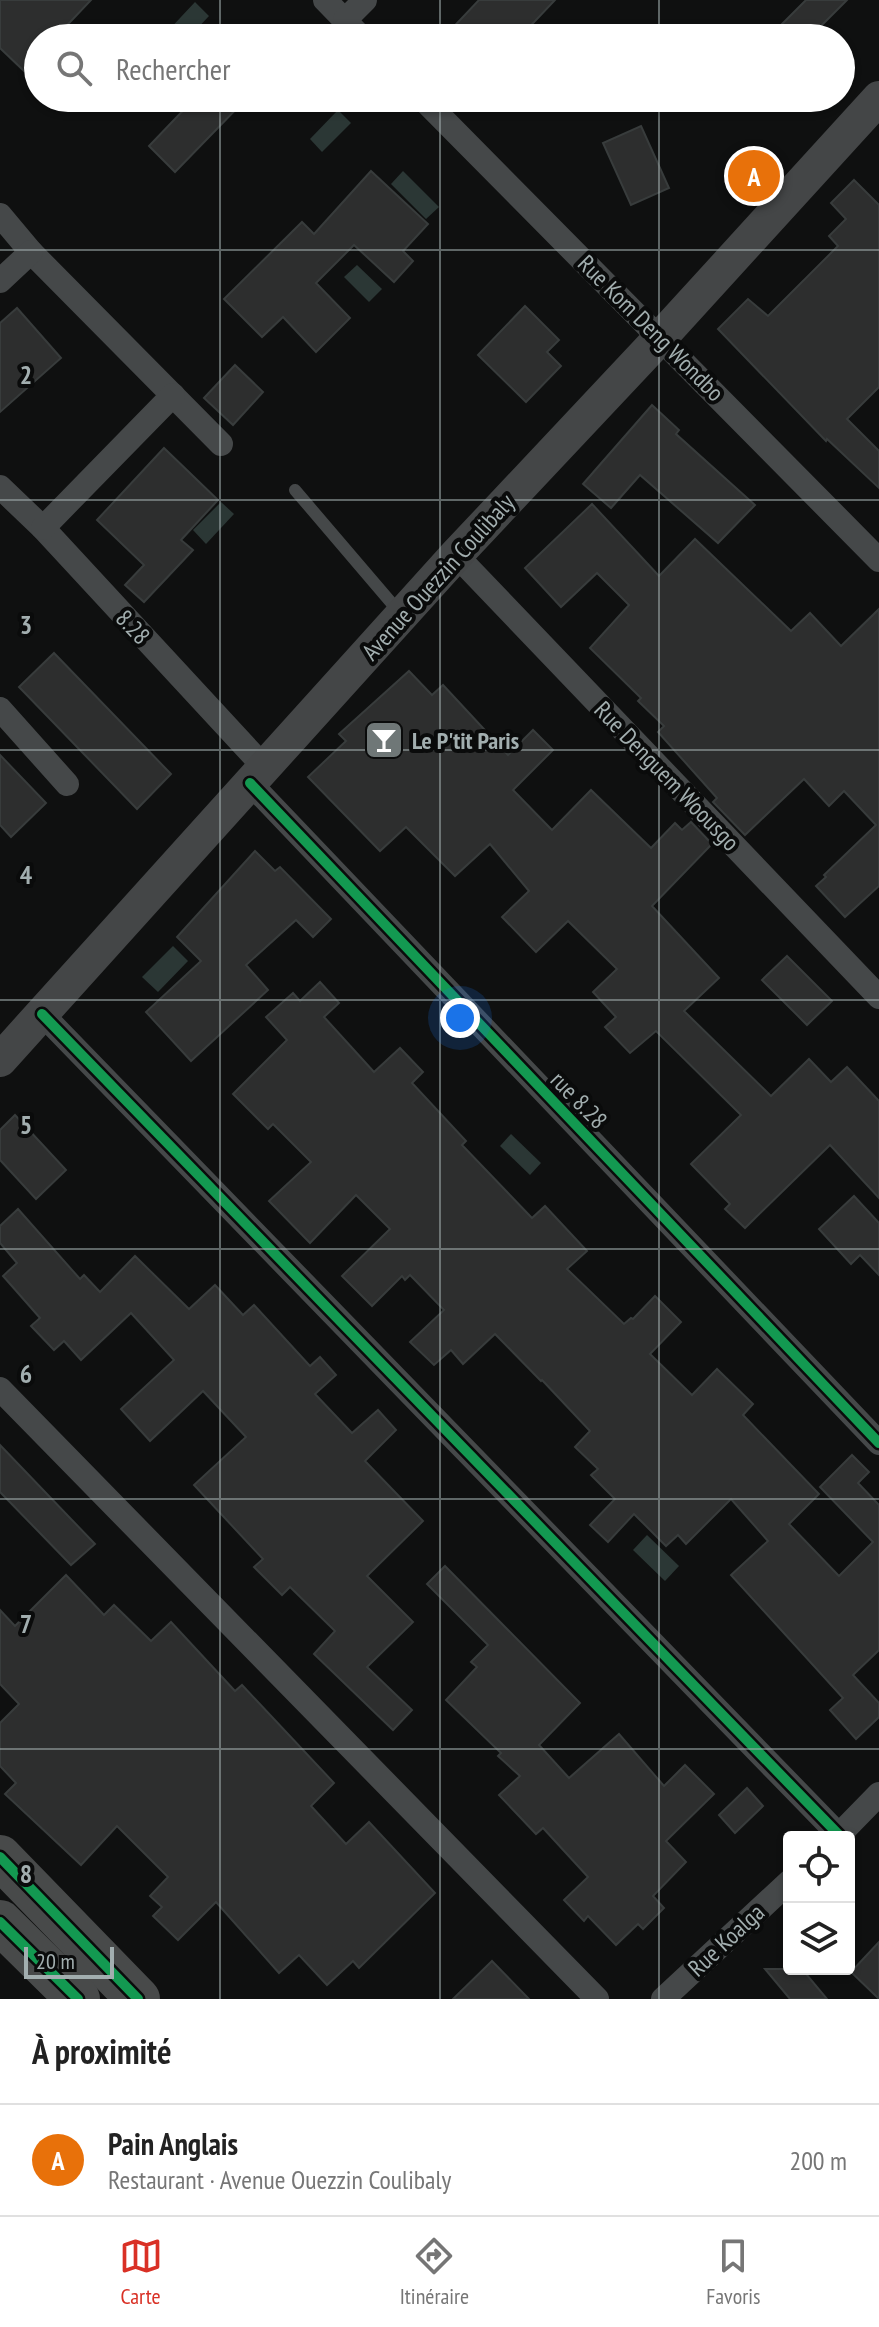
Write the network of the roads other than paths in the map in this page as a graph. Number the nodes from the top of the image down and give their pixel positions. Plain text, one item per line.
1 (325, 0) edge
2 (365, 0) edge
3 (345, 20) junction
4 (349, 24) edge
5 (436, 112) edge
6 (874, 113) edge
7 (0, 215) edge
8 (31, 252) junction
9 (0, 281) edge
10 (661, 337) junction
11 (173, 395) junction
12 (221, 444) dead end
13 (0, 487) edge
14 (295, 490) dead end
15 (43, 528) junction
16 (456, 555) junction
17 (879, 560) edge
18 (402, 615) junction
19 (0, 709) edge
20 (258, 776) junction
21 (67, 784) dead end
22 (879, 997) edge
23 (42, 1014) junction
24 (0, 1060) edge
25 (0, 1389) edge
26 (879, 1443) edge
27 (879, 1794) edge
28 (833, 1831) edge
29 (843, 1831) edge
30 (9, 1881) edge
31 (783, 1888) edge
32 (63, 1924) junction
33 (8, 1940) edge
34 (78, 1999) edge
35 (138, 1999) edge
36 (597, 1999) edge
37 (663, 1999) edge

1 - 3 street
2 - 3 street
3 - 4 street
5 - 10 street, Rue Kom Deng Wondbo
6 - 10 main road, Avenue Ouezzin Coulibaly
7 - 8 street
8 - 9 street
8 - 11 street
10 - 16 main road, Avenue Ouezzin Coulibaly
10 - 17 street, Rue Kom Deng Wondbo
11 - 12 street
11 - 15 street
13 - 15 street, 8.28
14 - 18 lane
15 - 20 street, 8.28
16 - 18 main road, Avenue Ouezzin Coulibaly
16 - 22 street, Rue Denguem Woousgo
18 - 20 main road, Avenue Ouezzin Coulibaly
19 - 21 street
20 - 23 main road, Avenue Ouezzin Coulibaly
20 - 26 street, rue 8.28
23 - 24 main road, Avenue Ouezzin Coulibaly
23 - 28 street
25 - 36 street
27 - 29 street
30 - 32 highway
31 - 37 street, Rue Koalga
32 - 33 main road
32 - 35 highway
33 - 34 highway

